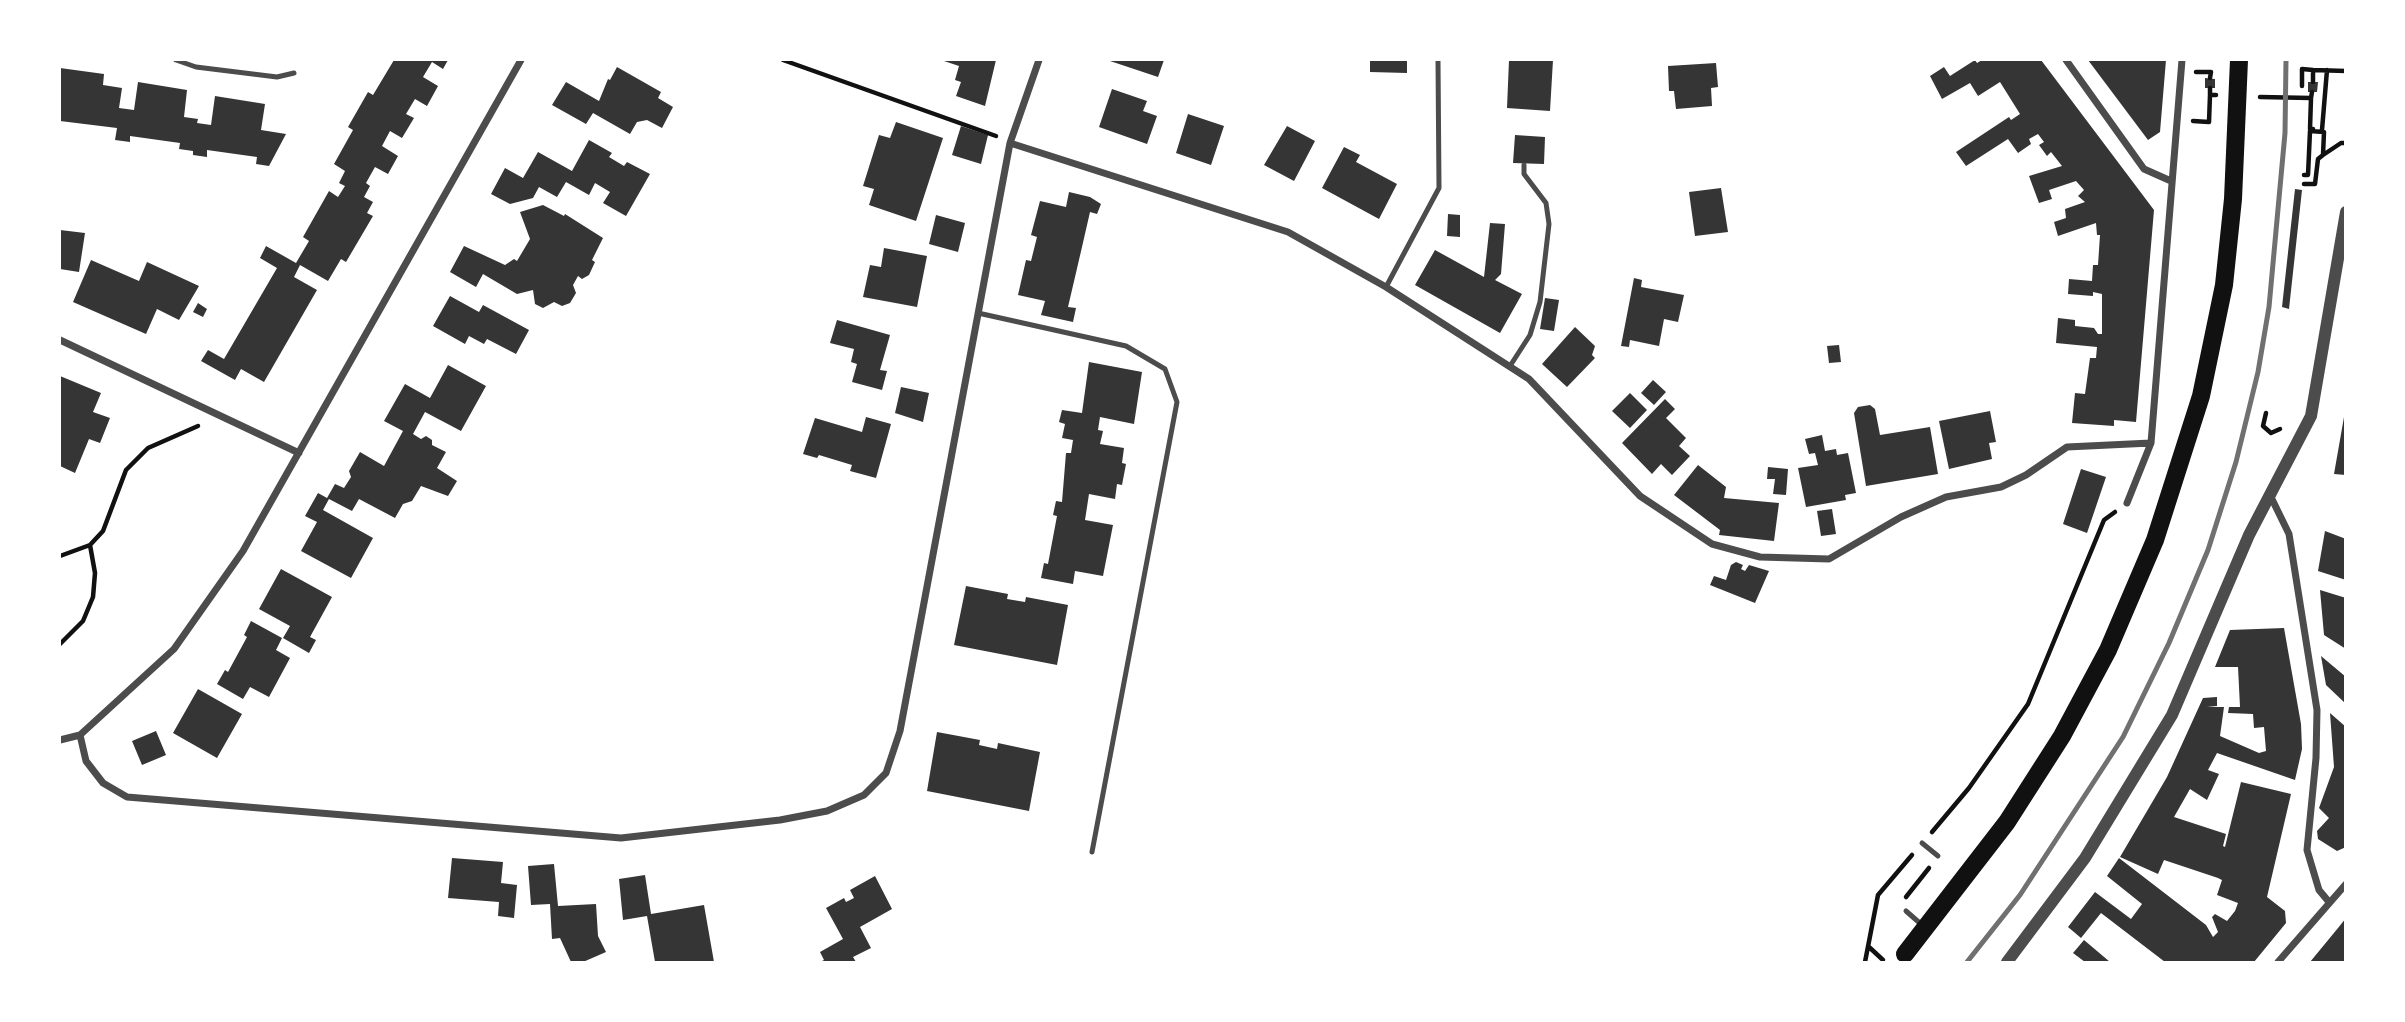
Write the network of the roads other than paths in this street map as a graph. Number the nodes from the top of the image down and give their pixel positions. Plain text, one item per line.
1 (176, 60) edge
2 (521, 60) edge
3 (1039, 60) edge
4 (1438, 60) edge
5 (2066, 60) edge
6 (2182, 60) edge
7 (2239, 60) edge
8 (293, 73) dead end
9 (1010, 143) junction
10 (1524, 165) dead end
11 (2171, 181) junction
12 (2346, 212) edge
13 (2344, 236) edge
14 (1386, 287) junction
15 (978, 313) junction
16 (60, 340) edge
17 (1510, 366) junction
18 (2151, 443) junction
19 (299, 453) junction
20 (2269, 492) junction
21 (2127, 503) road end
22 (80, 735) junction
23 (60, 740) edge
24 (1922, 843) road end
25 (1092, 852) dead end
26 (1938, 856) road end
27 (2346, 884) edge
28 (2329, 902) junction
29 (1906, 911) road end
30 (1925, 928) junction
31 (1905, 954) dead end
32 (2007, 962) edge
33 (2278, 962) edge

1 - 8 lane
2 - 19 street
3 - 9 street
4 - 14 lane
5 - 11 street
6 - 11 street
7 - 30 main road
9 - 14 street
9 - 15 street
10 - 17 lane
11 - 18 street
12 - 13 street
13 - 20 street
14 - 17 street
15 - 22 street
15 - 25 lane
16 - 19 street
17 - 18 street
18 - 21 street
19 - 22 street
20 - 28 street
20 - 32 street
22 - 23 street
24 - 26 lane
27 - 28 street
28 - 33 street
29 - 30 lane
30 - 31 main road

